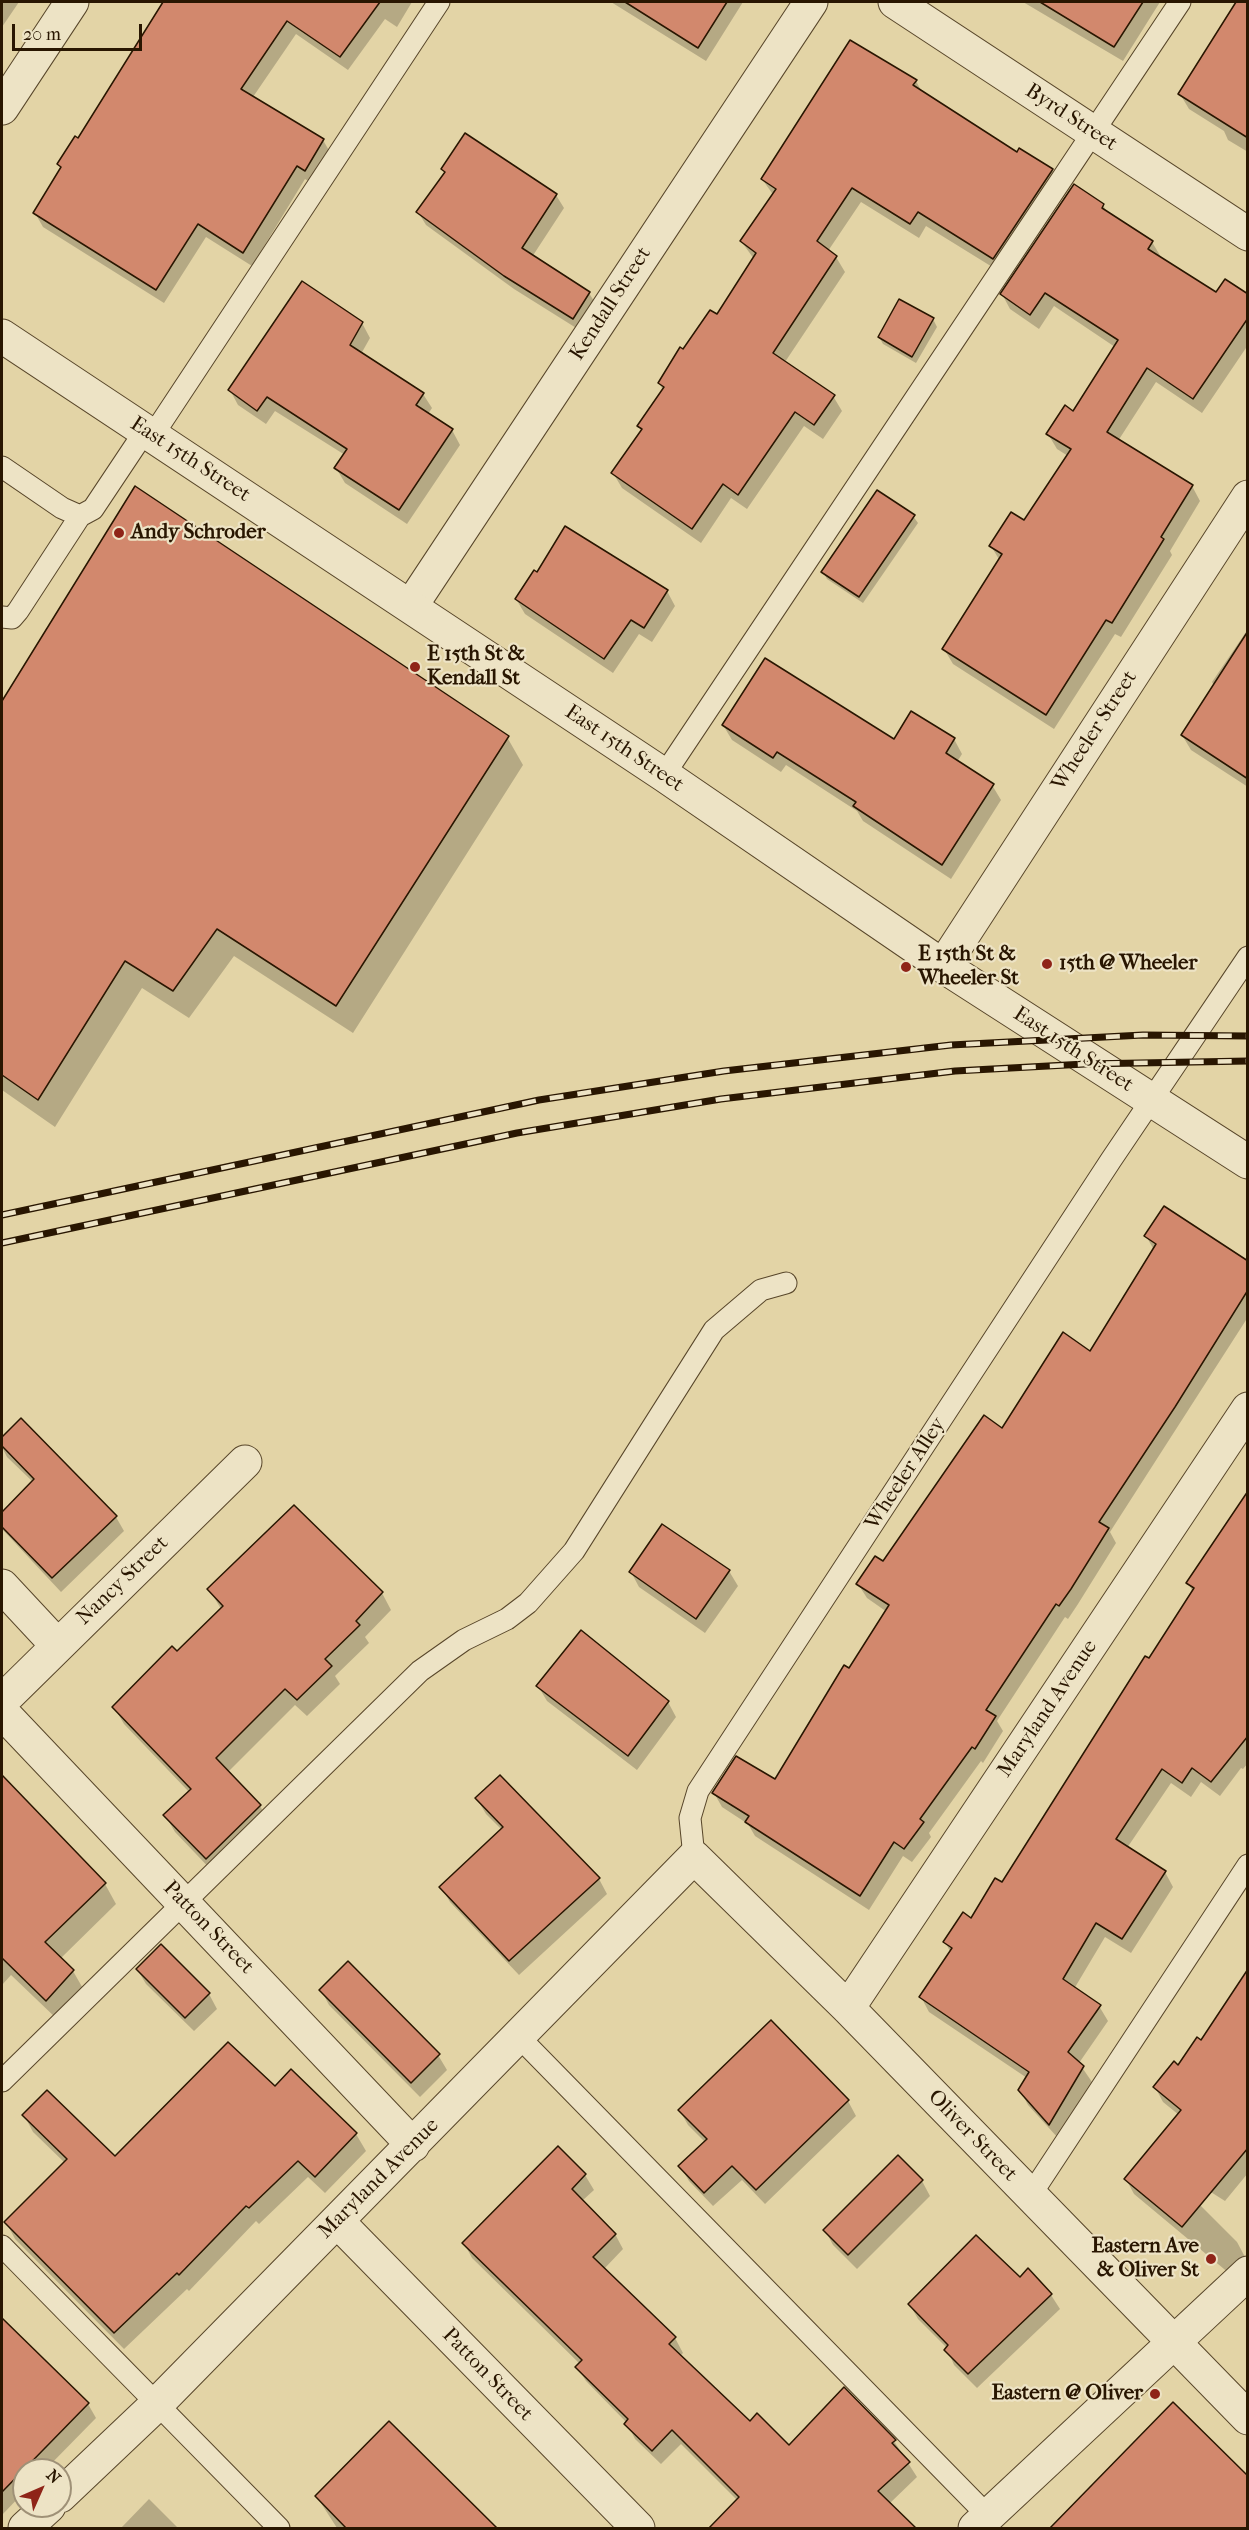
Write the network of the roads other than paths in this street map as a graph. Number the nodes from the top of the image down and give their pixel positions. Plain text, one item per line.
1 (72, 2) edge
2 (439, 2) edge
3 (811, 2) edge
4 (895, 2) edge
5 (1180, 2) edge
6 (2, 108) edge
7 (1093, 132) junction
8 (1248, 234) edge
9 (2, 336) edge
10 (149, 433) junction
11 (2, 467) edge
12 (1248, 497) edge
13 (80, 516) junction
14 (411, 606) junction
15 (2, 618) edge
16 (664, 775) junction
17 (1248, 957) edge
18 (943, 966) junction
19 (1151, 1101) junction
20 (1248, 1162) edge
21 (786, 1283) dead end
22 (1248, 1409) edge
23 (245, 1462) dead end
24 (2, 1586) edge
25 (57, 1645) junction
26 (2, 1701) edge
27 (2, 1712) edge
28 (694, 1857) junction
29 (1248, 1865) edge
30 (183, 1902) junction
31 (848, 2008) junction
32 (519, 2037) junction
33 (2, 2080) edge
34 (413, 2145) junction
35 (1030, 2196) junction
36 (338, 2222) junction
37 (2, 2246) edge
38 (1248, 2273) edge
39 (1172, 2342) junction
40 (156, 2405) junction
41 (1248, 2418) edge
42 (72, 2485) edge
43 (36, 2518) edge
44 (982, 2522) edge
45 (25, 2529) edge
46 (279, 2529) edge
47 (638, 2529) edge

1 - 6 street
2 - 10 lane
3 - 14 street, Kendall Street
4 - 7 street, Byrd Street
5 - 7 lane
7 - 8 street, Byrd Street
7 - 16 lane
9 - 10 street, East 15th Street
10 - 13 lane
10 - 14 street, East 15th Street
11 - 13 lane
12 - 18 street, Wheeler Street
13 - 15 lane
14 - 16 street, East 15th Street
16 - 18 street, East 15th Street
17 - 19 lane, Wheeler Alley
18 - 19 street, East 15th Street
19 - 20 street, East 15th Street
19 - 28 lane, Wheeler Alley
21 - 30 lane
22 - 31 street, Maryland Avenue
23 - 25 street, Nancy Street
24 - 25 street
25 - 26 street, Nancy Street
27 - 30 street, Patton Street
28 - 31 street, Oliver Street
28 - 32 street, Maryland Avenue
29 - 35 lane
30 - 33 lane
30 - 34 street, Patton Street
31 - 35 street, Oliver Street
32 - 34 street, Maryland Avenue
32 - 44 lane
34 - 36 street, Maryland Avenue
35 - 39 street, Oliver Street
36 - 40 street, Maryland Avenue
36 - 47 street, Patton Street
37 - 40 lane
38 - 39 street
39 - 41 street, Oliver Street
39 - 44 street
40 - 42 street, Maryland Avenue
40 - 46 lane
43 - 45 street

